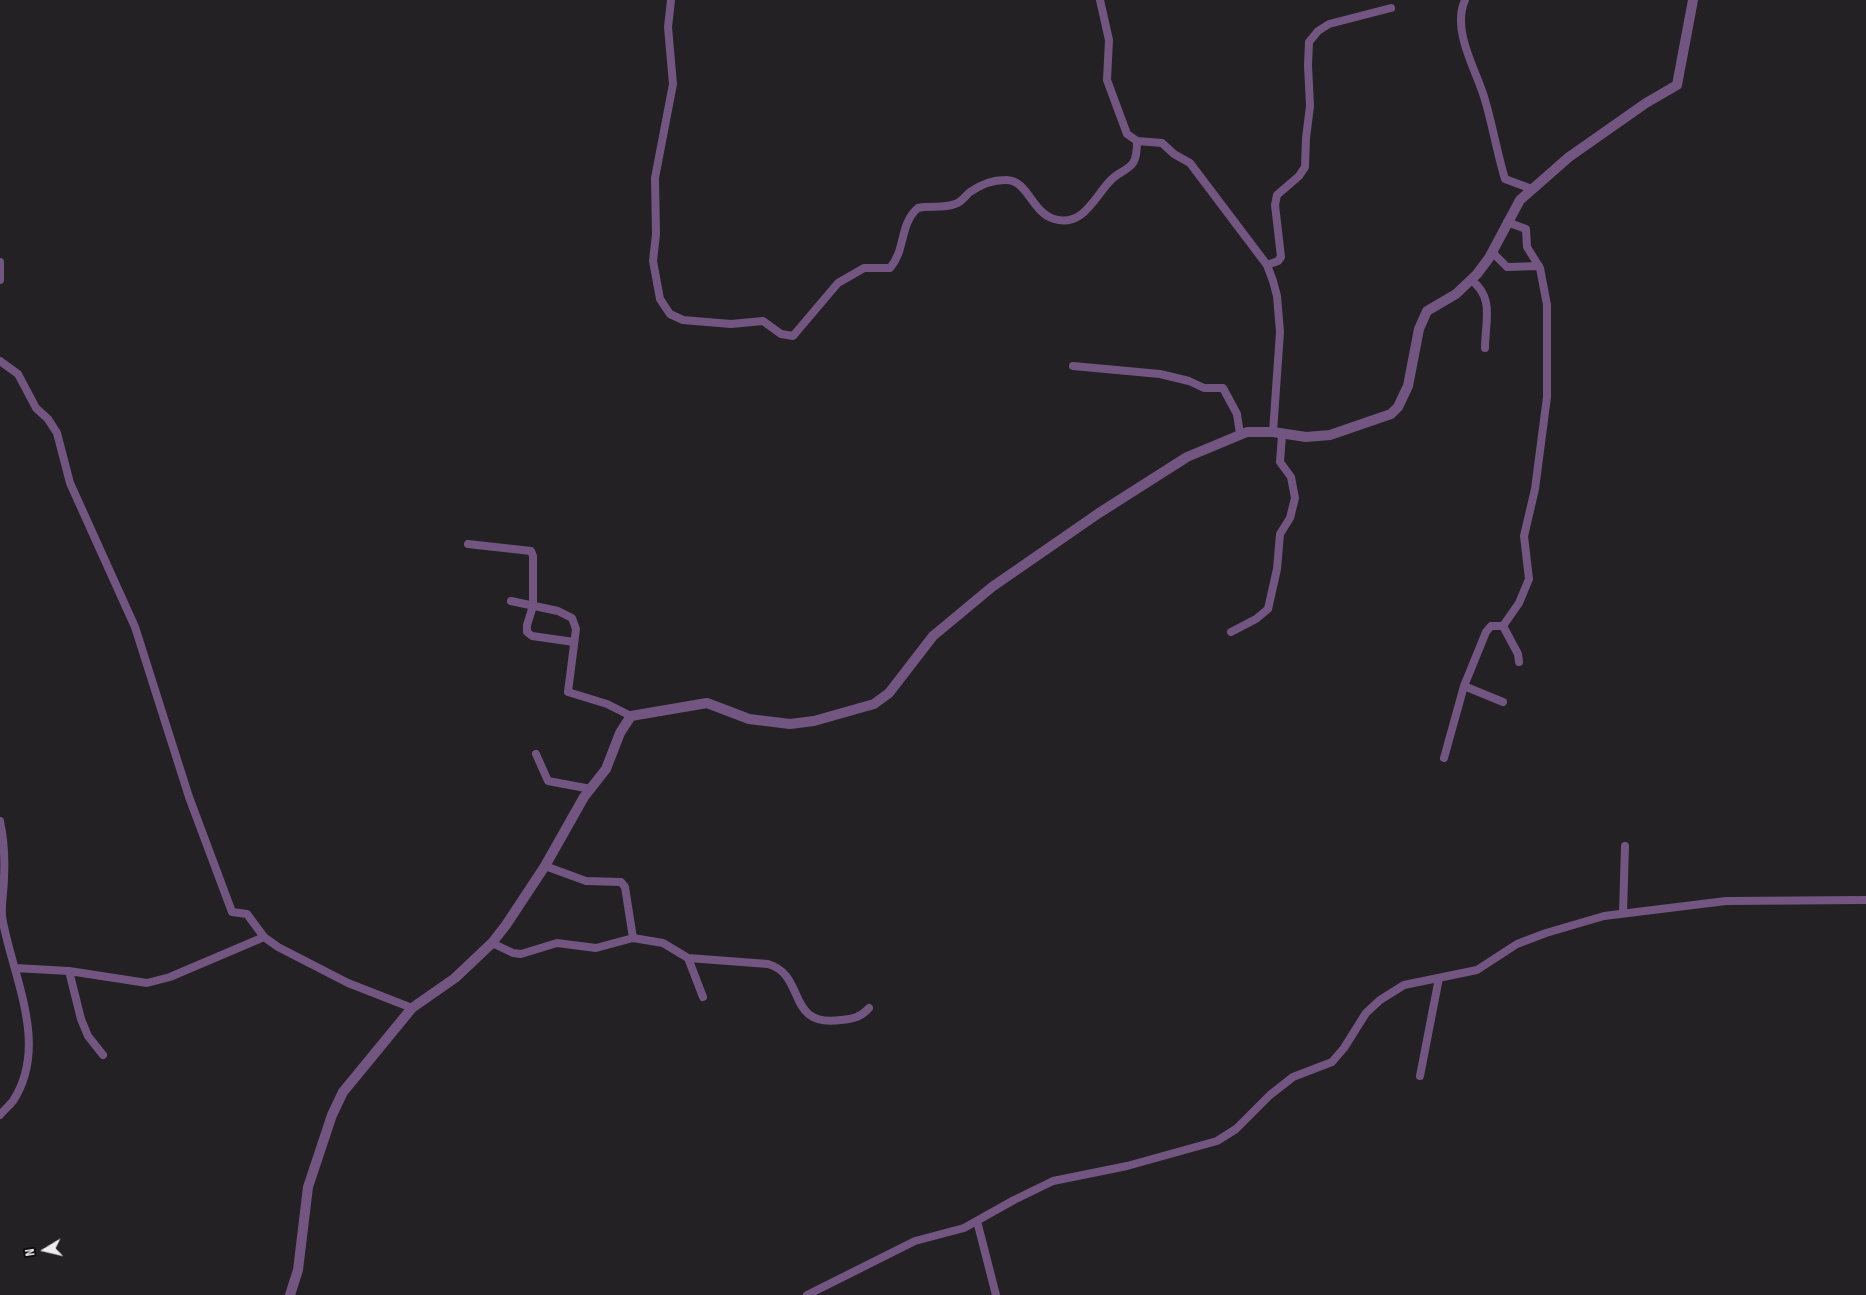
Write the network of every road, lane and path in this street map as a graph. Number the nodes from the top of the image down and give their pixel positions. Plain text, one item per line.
1 (671, 0) edge
2 (1100, 0) edge
3 (1465, 0) edge
4 (1693, 0) edge
5 (1391, 8) dead end
6 (1137, 141) junction
7 (1532, 189) junction
8 (1507, 222) junction
9 (1492, 252) junction
10 (0, 262) edge
11 (1267, 265) junction
12 (1539, 266) junction
13 (0, 280) edge
14 (1472, 280) junction
15 (1485, 348) dead end
16 (0, 361) edge
17 (1073, 366) dead end
18 (1277, 433) junction
19 (1240, 434) junction
20 (468, 544) dead end
21 (511, 601) dead end
22 (533, 606) junction
23 (1502, 626) junction
24 (1231, 632) dead end
25 (574, 642) junction
26 (1519, 662) dead end
27 (1464, 686) junction
28 (1502, 702) dead end
29 (631, 716) junction
30 (536, 754) dead end
31 (1444, 758) dead end
32 (591, 789) junction
33 (0, 821) edge
34 (1625, 846) dead end
35 (545, 866) junction
36 (1866, 900) edge
37 (1623, 913) junction
38 (264, 937) junction
39 (633, 938) junction
40 (492, 943) junction
41 (688, 958) junction
42 (15, 968) junction
43 (69, 971) junction
44 (1439, 978) junction
45 (702, 997) dead end
46 (412, 1008) junction
47 (869, 1008) dead end
48 (103, 1055) dead end
49 (1420, 1076) dead end
50 (0, 1115) edge
51 (977, 1220) junction
52 (290, 1295) edge
53 (807, 1295) edge
54 (996, 1295) edge

1 - 6 street
2 - 6 street
3 - 7 street
4 - 7 street
5 - 11 street
6 - 11 street
7 - 8 street
8 - 9 street
8 - 12 street
9 - 12 street
9 - 14 street
10 - 13 street
11 - 18 street
12 - 23 street
14 - 15 street
14 - 18 street
16 - 38 street
17 - 19 street
18 - 19 street
18 - 24 street
19 - 29 street
20 - 22 street
21 - 22 street
22 - 25 street
22 - 25 street
23 - 26 street
23 - 27 street
25 - 29 street
27 - 28 street
27 - 31 street
29 - 32 street
30 - 32 street
32 - 35 street
33 - 42 street
34 - 37 street
35 - 39 street
35 - 40 street
36 - 37 street
37 - 44 street
38 - 43 street
38 - 46 street
39 - 40 street
39 - 41 street
40 - 46 street
41 - 45 street
41 - 47 street
42 - 43 street
42 - 50 street
43 - 48 street
44 - 49 street
44 - 51 street
46 - 52 street
51 - 53 street
51 - 54 street

